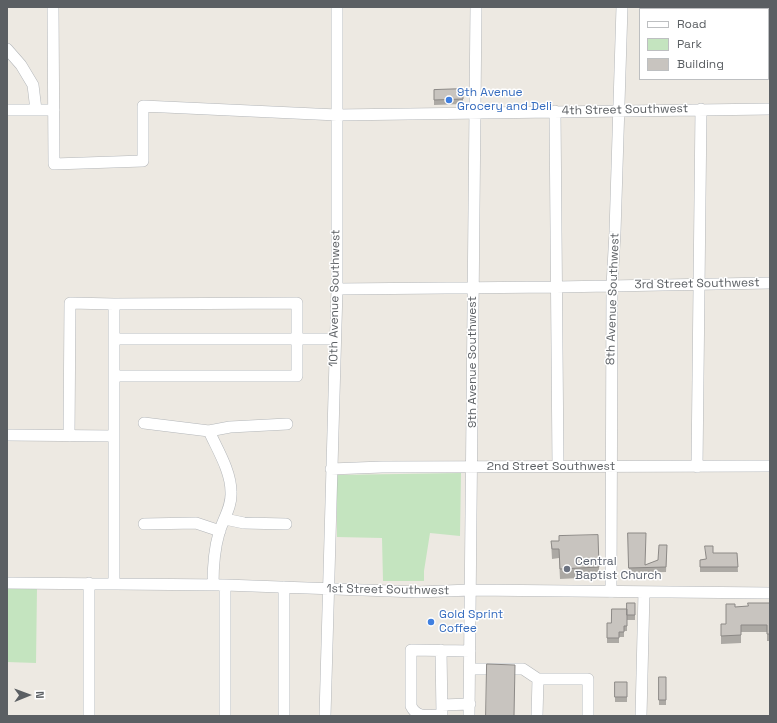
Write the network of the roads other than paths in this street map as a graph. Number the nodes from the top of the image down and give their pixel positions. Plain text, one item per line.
1 (53, 7) edge
2 (337, 7) edge
3 (476, 7) edge
4 (622, 7) edge
5 (7, 49) edge
6 (701, 109) junction
7 (770, 109) edge
8 (7, 110) edge
9 (36, 110) junction
10 (54, 110) junction
11 (619, 110) junction
12 (554, 111) junction
13 (475, 113) junction
14 (337, 115) junction
15 (698, 283) junction
16 (770, 283) edge
17 (612, 286) junction
18 (556, 287) junction
19 (474, 288) junction
20 (337, 289) junction
21 (114, 304) junction
22 (335, 339) junction
23 (114, 340) junction
24 (297, 340) junction
25 (114, 376) junction
26 (144, 423) dead end
27 (287, 424) dead end
28 (209, 430) junction
29 (7, 435) edge
30 (69, 436) junction
31 (114, 436) junction
32 (472, 466) junction
33 (558, 466) junction
34 (770, 466) edge
35 (611, 467) junction
36 (697, 467) junction
37 (331, 469) junction
38 (224, 519) junction
39 (144, 524) dead end
40 (286, 524) dead end
41 (220, 531) junction
42 (7, 583) edge
43 (89, 584) junction
44 (114, 584) junction
45 (213, 585) junction
46 (225, 585) junction
47 (284, 587) junction
48 (329, 589) junction
49 (471, 590) junction
50 (611, 592) junction
51 (644, 592) junction
52 (770, 593) edge
53 (441, 650) junction
54 (470, 650) junction
55 (470, 669) junction
56 (538, 679) junction
57 (442, 704) junction
58 (470, 704) junction
59 (89, 716) edge
60 (226, 716) edge
61 (284, 716) edge
62 (325, 716) edge
63 (469, 716) edge
64 (537, 716) edge
65 (588, 716) edge
66 (641, 716) edge

1 - 10 street
2 - 14 street, 10th Avenue Southwest
3 - 13 street, 9th Avenue Southwest
4 - 11 street, 8th Avenue Southwest
5 - 9 street
6 - 7 street, 4th Street Southwest
6 - 11 street, 4th Street Southwest
6 - 15 street
8 - 9 street
9 - 10 street
10 - 14 street, 4th Street Southwest
11 - 12 street, 4th Street Southwest
11 - 17 street, 8th Avenue Southwest
12 - 13 street, 4th Street Southwest
12 - 18 street
13 - 14 street, 4th Street Southwest
13 - 19 street, 9th Avenue Southwest
14 - 20 street, 10th Avenue Southwest
15 - 16 street, 3rd Street Southwest
15 - 17 street, 3rd Street Southwest
15 - 36 street
17 - 18 street, 3rd Street Southwest
17 - 35 street, 8th Avenue Southwest
18 - 19 street, 3rd Street Southwest
18 - 33 street
19 - 20 street, 3rd Street Southwest
19 - 32 street, 9th Avenue Southwest
20 - 22 street, 10th Avenue Southwest
21 - 23 street
21 - 24 street
21 - 30 street
22 - 24 street
22 - 37 street, 10th Avenue Southwest
23 - 24 street
23 - 25 street
24 - 25 street
25 - 31 street
26 - 28 street
27 - 28 street
28 - 38 street
29 - 30 street
30 - 31 street
31 - 44 street
32 - 33 street, 2nd Street Southwest
32 - 37 street, 2nd Street Southwest
32 - 49 street, 9th Avenue Southwest
33 - 35 street, 2nd Street Southwest
34 - 36 street, 2nd Street Southwest
35 - 36 street, 2nd Street Southwest
35 - 50 street, 8th Avenue Southwest
37 - 48 street, 10th Avenue Southwest
38 - 40 street
38 - 41 street
39 - 41 street
41 - 45 street
42 - 43 street, 1st Street Southwest
43 - 44 street, 1st Street Southwest
43 - 59 street
44 - 45 street, 1st Street Southwest
45 - 46 street, 1st Street Southwest
46 - 47 street, 1st Street Southwest
46 - 60 street
47 - 48 street, 1st Street Southwest
47 - 61 street
48 - 49 street, 1st Street Southwest
48 - 62 street, 10th Avenue Southwest
49 - 50 street, 1st Street Southwest
49 - 54 street, 9th Avenue Southwest
50 - 51 street, 1st Street Southwest
51 - 52 street, 1st Street Southwest
51 - 66 street
53 - 54 street
53 - 57 street
53 - 57 street
54 - 55 street, 9th Avenue Southwest
55 - 56 street
55 - 58 street, 9th Avenue Southwest
56 - 64 street
56 - 65 street
57 - 58 street
58 - 63 street, 9th Avenue Southwest

